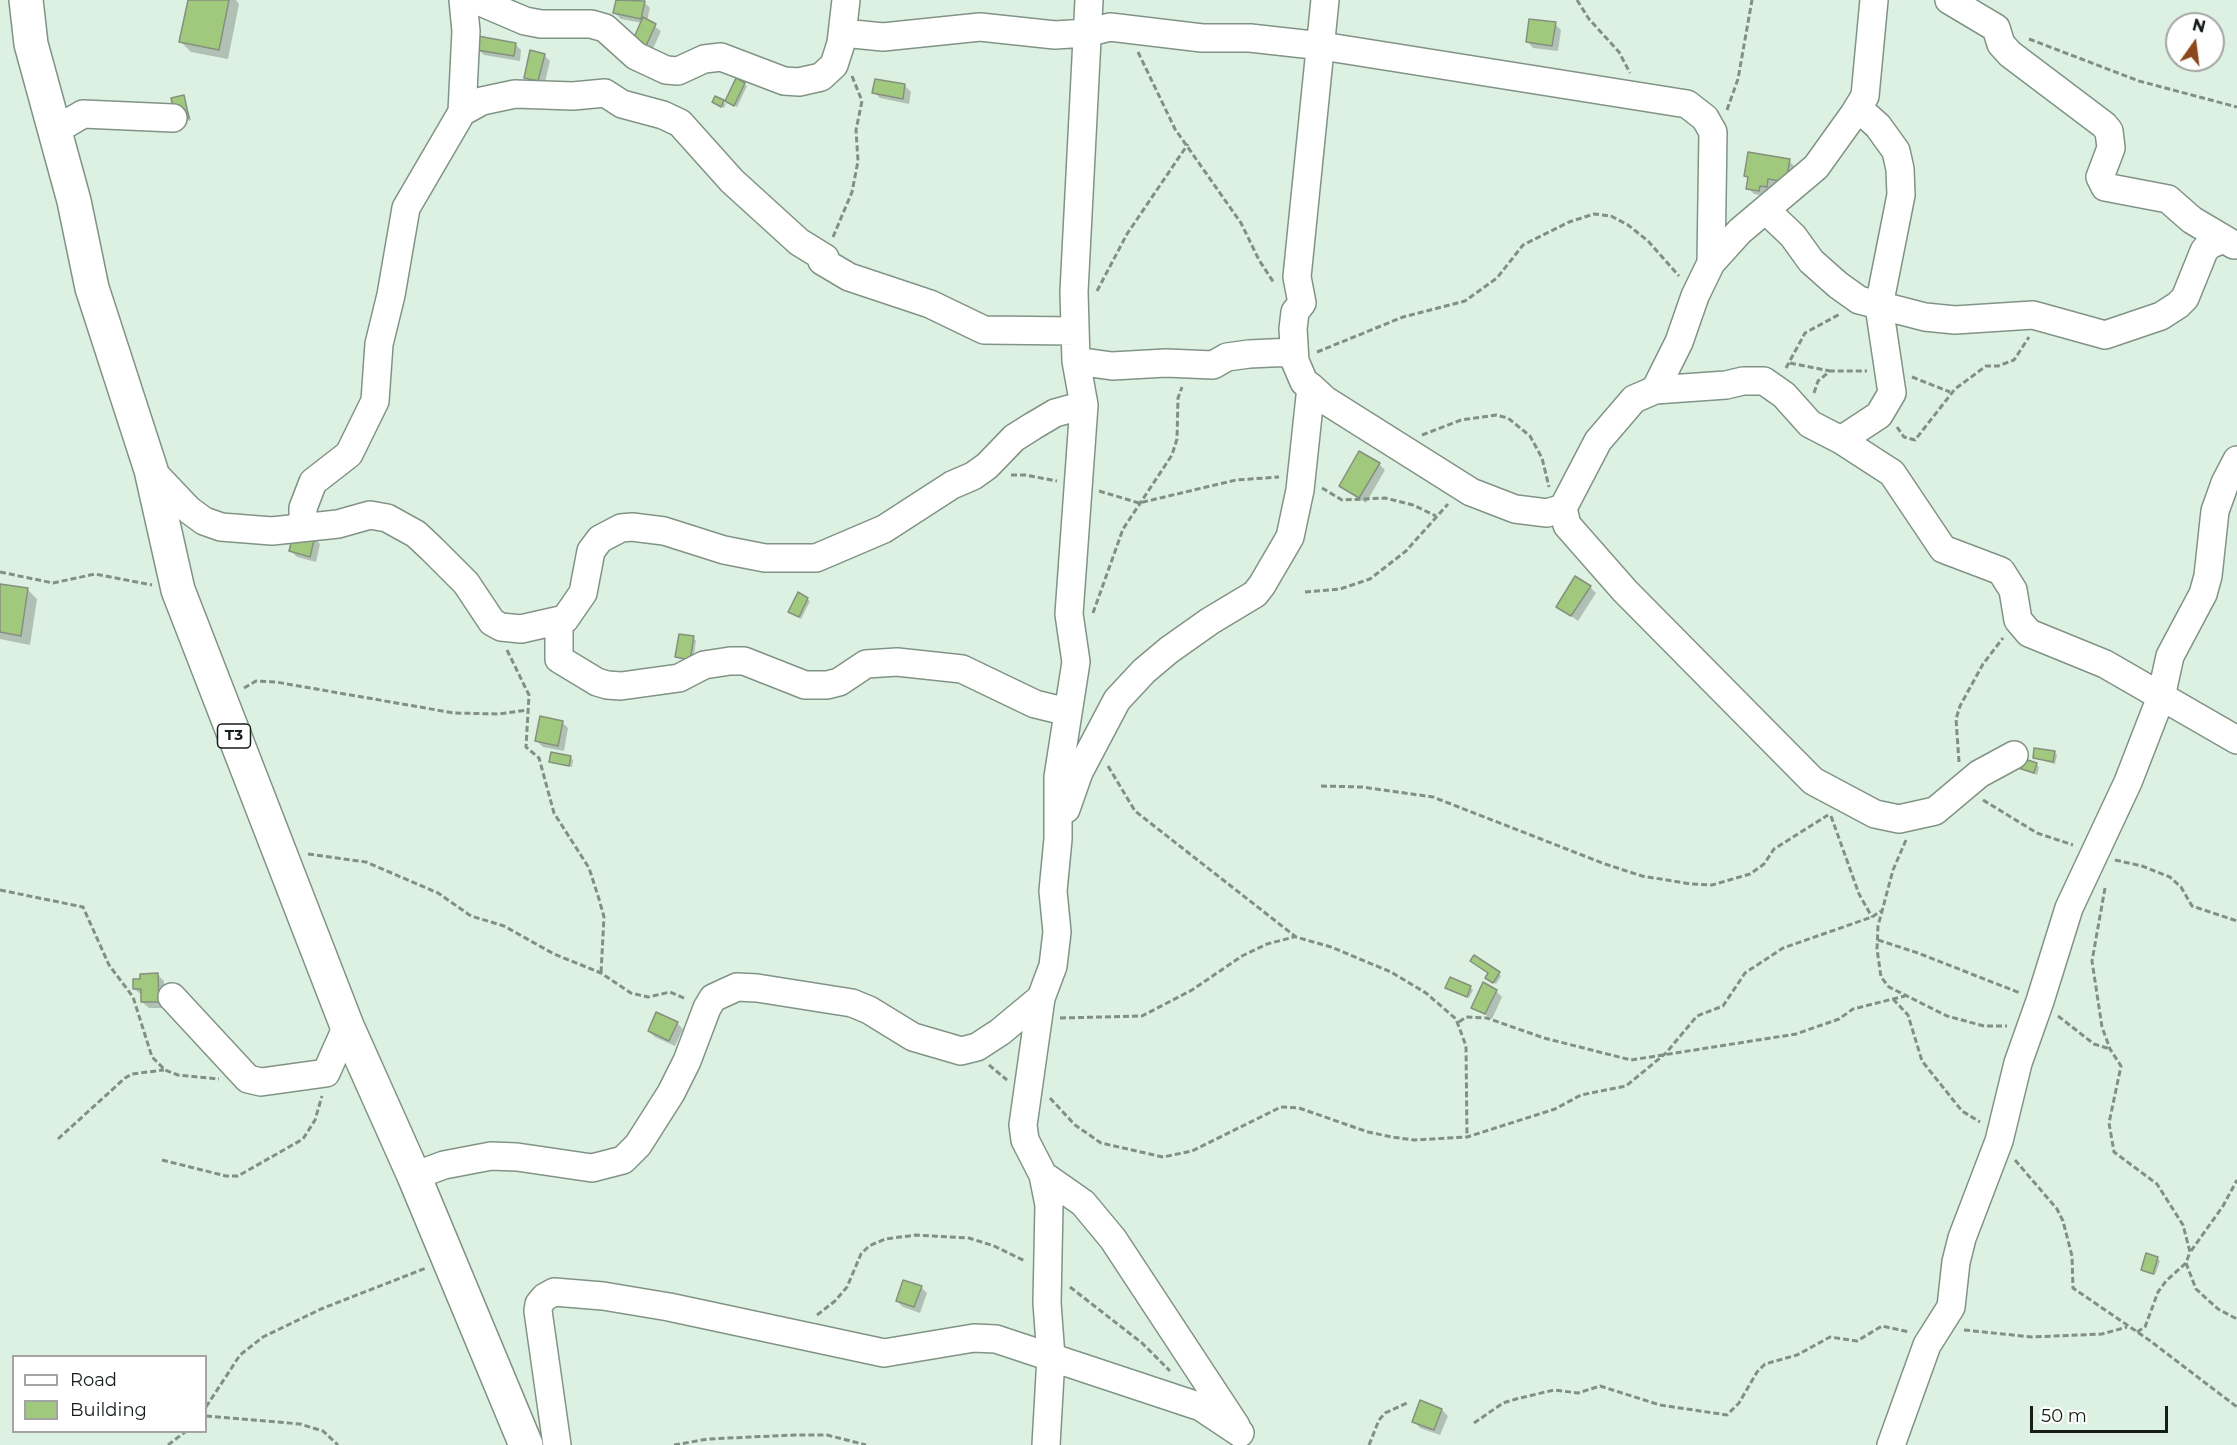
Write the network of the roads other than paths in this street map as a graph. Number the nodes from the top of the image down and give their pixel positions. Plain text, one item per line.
1 (26, 0) edge
2 (463, 0) edge
3 (476, 0) edge
4 (846, 0) edge
5 (1089, 0) edge
6 (1325, 0) edge
7 (1874, 0) edge
8 (1949, 0) edge
9 (847, 32) junction
10 (1087, 33) junction
11 (1322, 46) junction
12 (1858, 108) junction
13 (462, 112) junction
14 (173, 118) dead end
15 (54, 131) junction
16 (1769, 207) junction
17 (2230, 243) edge
18 (1711, 263) junction
19 (1869, 303) junction
20 (1075, 326) junction
21 (1293, 352) junction
22 (1076, 361) junction
23 (1307, 385) junction
24 (1655, 390) junction
25 (1084, 405) junction
26 (1841, 440) junction
27 (2237, 460) edge
28 (151, 470) junction
29 (1561, 510) junction
30 (303, 527) junction
31 (565, 619) junction
32 (2162, 697) junction
33 (1068, 712) junction
34 (2237, 740) edge
35 (2014, 755) dead end
36 (1058, 839) junction
37 (172, 997) dead end
38 (1040, 1011) junction
39 (347, 1026) junction
40 (1043, 1175) junction
41 (414, 1176) junction
42 (1051, 1357) junction
43 (1246, 1439) edge
44 (526, 1445) edge
45 (557, 1445) edge
46 (1046, 1445) edge
47 (1891, 1445) edge

1 - 15 highway, T3
2 - 13 street
3 - 9 street
4 - 9 street
5 - 10 street
6 - 11 street
7 - 12 street
8 - 17 street
9 - 10 street
10 - 11 street
10 - 20 street
11 - 18 street
11 - 21 street
12 - 16 street
12 - 19 street
13 - 20 street
13 - 30 street
14 - 15 street
15 - 28 highway, T3
16 - 18 street
16 - 19 street
17 - 19 street
18 - 24 street
19 - 26 street
20 - 22 street
21 - 22 street
21 - 23 street
22 - 25 street
23 - 29 street
23 - 36 street
24 - 26 street
24 - 29 street
25 - 31 street
25 - 33 street
26 - 32 street
27 - 32 street
28 - 30 street
28 - 39 highway, T3
29 - 35 street
30 - 31 street
31 - 33 street
32 - 34 street
32 - 47 street
33 - 36 street
36 - 38 street
37 - 39 street
38 - 40 street
38 - 41 street
39 - 41 highway, T3
40 - 42 street
40 - 43 street
41 - 44 highway, T3
42 - 43 street
42 - 45 street
42 - 46 street

